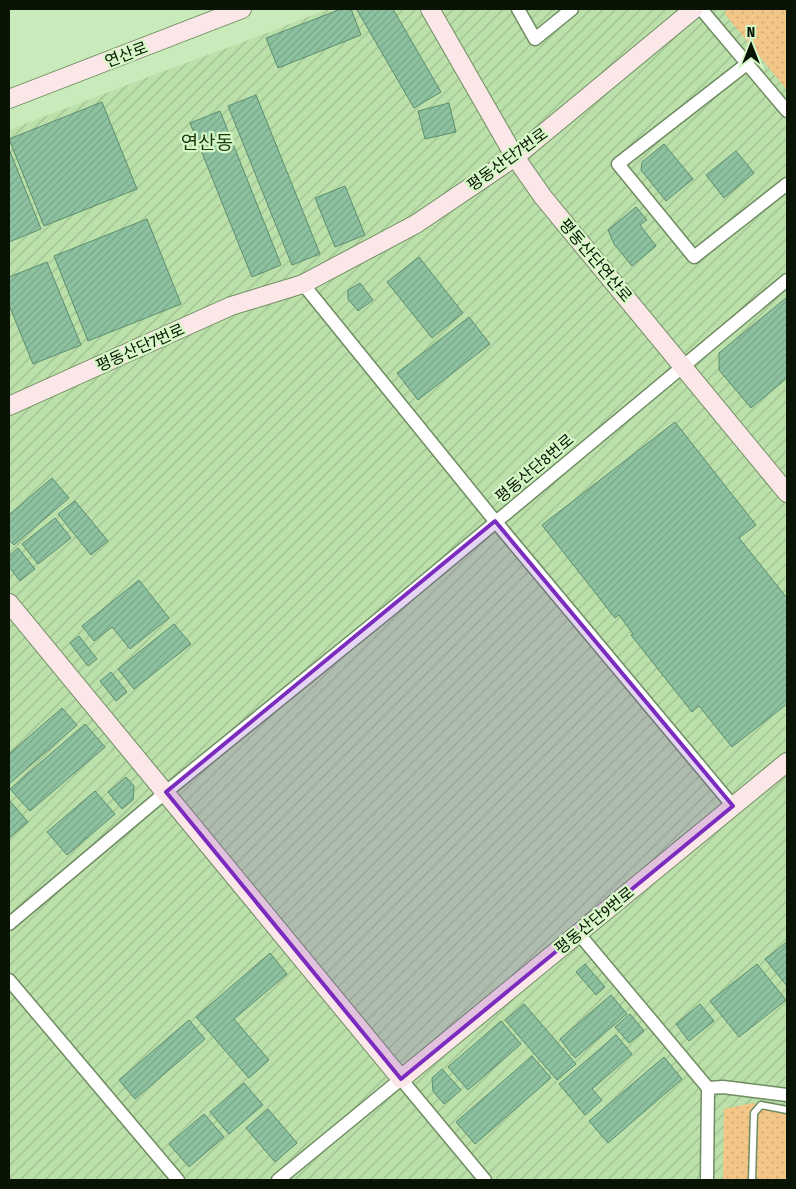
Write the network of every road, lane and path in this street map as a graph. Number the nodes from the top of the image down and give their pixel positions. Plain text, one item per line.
1 (242, 9) edge
2 (430, 9) edge
3 (518, 9) edge
4 (572, 9) edge
5 (694, 9) edge
6 (701, 9) edge
7 (748, 63) junction
8 (9, 98) edge
9 (787, 111) edge
10 (515, 157) junction
11 (787, 184) edge
12 (787, 280) edge
13 (303, 284) junction
14 (683, 366) junction
15 (9, 406) edge
16 (787, 493) edge
17 (495, 521) junction
18 (9, 604) edge
19 (787, 762) edge
20 (166, 792) junction
21 (733, 806) junction
22 (9, 924) edge
23 (578, 934) junction
24 (9, 980) edge
25 (401, 1079) junction
26 (708, 1088) junction
27 (787, 1095) edge
28 (787, 1110) edge
29 (178, 1180) edge
30 (278, 1180) edge
31 (485, 1180) edge
32 (707, 1180) edge
33 (752, 1180) edge

1 - 8 street, 연산로
2 - 10 street, 평동산단연산로
3 - 4 street
5 - 10 street, 평동산단7번로
6 - 7 street
7 - 9 street
7 - 11 street
10 - 13 street, 평동산단7번로
10 - 14 street, 평동산단연산로
12 - 14 street, 평동산단8번로
13 - 15 street, 평동산단7번로
13 - 17 street
14 - 16 street, 평동산단연산로
14 - 17 street, 평동산단8번로
17 - 20 street
17 - 21 street, 평동산단8번로
18 - 20 street
19 - 21 street, 평동산단9번로
20 - 22 street
20 - 25 street
21 - 23 street, 평동산단9번로
23 - 25 street, 평동산단9번로
23 - 26 street
24 - 29 street
25 - 30 street
25 - 31 street
26 - 27 street
26 - 32 street
28 - 33 lane

